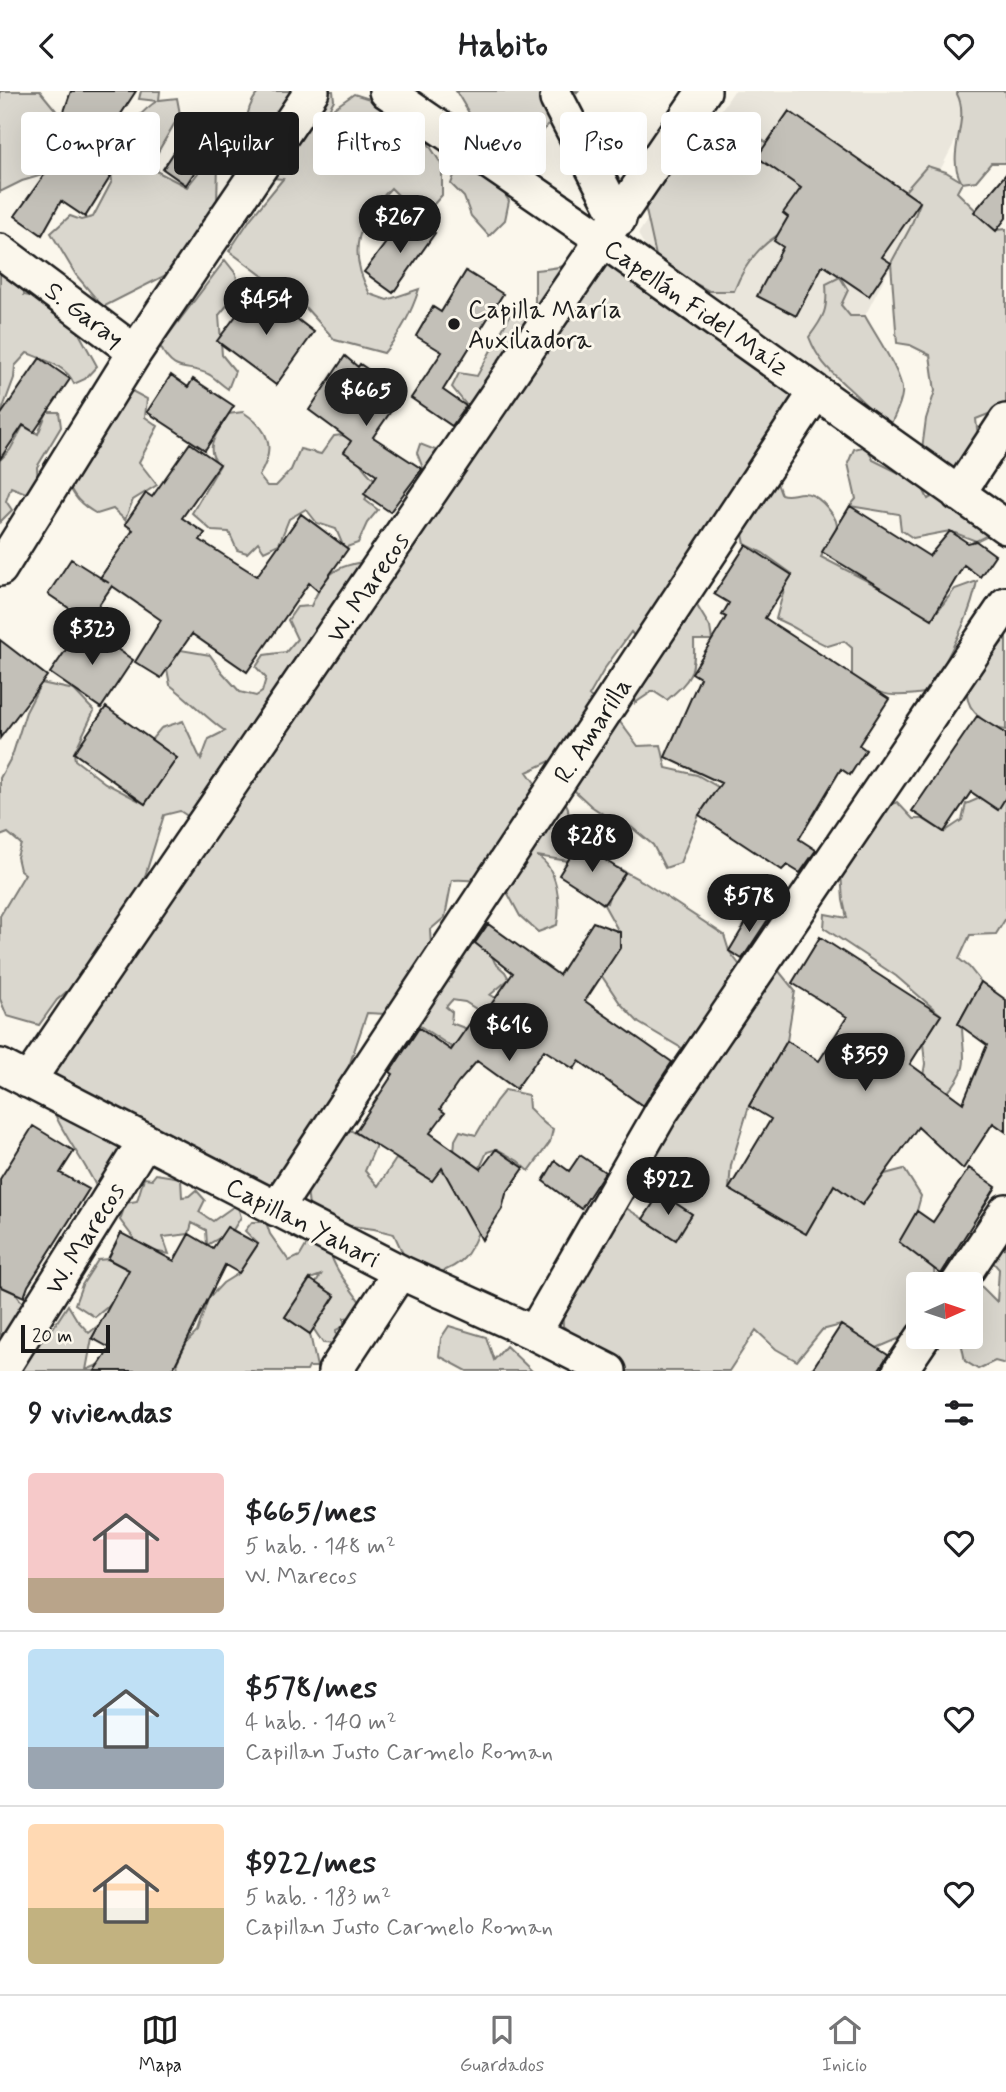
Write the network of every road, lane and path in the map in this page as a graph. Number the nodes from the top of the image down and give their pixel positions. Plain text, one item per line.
1 (312, 91) edge
2 (386, 91) edge
3 (704, 91) edge
4 (557, 99) dead end
5 (611, 230) junction
6 (0, 251) edge
7 (135, 352) junction
8 (816, 392) junction
9 (1006, 421) edge
10 (958, 494) junction
11 (1006, 527) edge
12 (0, 569) edge
13 (1006, 604) edge
14 (14, 1074) edge
15 (145, 1141) junction
16 (276, 1209) junction
17 (1006, 1211) edge
18 (400, 1272) junction
19 (966, 1272) edge
20 (534, 1333) junction
21 (915, 1349) edge
22 (1, 1371) edge
23 (335, 1371) edge
24 (609, 1371) edge
25 (900, 1371) edge

1 - 7 street
2 - 5 street, Capellán Fidel Maíz
3 - 5 street, W. Marecos
4 - 5 street
5 - 8 street, Capellán Fidel Maíz
5 - 14 street, W. Marecos
6 - 7 street, S. Garay
7 - 12 street
8 - 10 street, Capellán Fidel Maíz
8 - 16 street, R. Amarilla
9 - 10 street
10 - 11 street, Capellán Fidel Maíz
13 - 20 street
14 - 15 street, Capillan Yahari
15 - 16 street, Capillan Yahari
15 - 22 street, W. Marecos
16 - 18 street, Capillan Yahari
17 - 19 street
18 - 20 street, Capillan Yahari
18 - 23 street
20 - 24 street, Capillan Yahari
21 - 25 street

